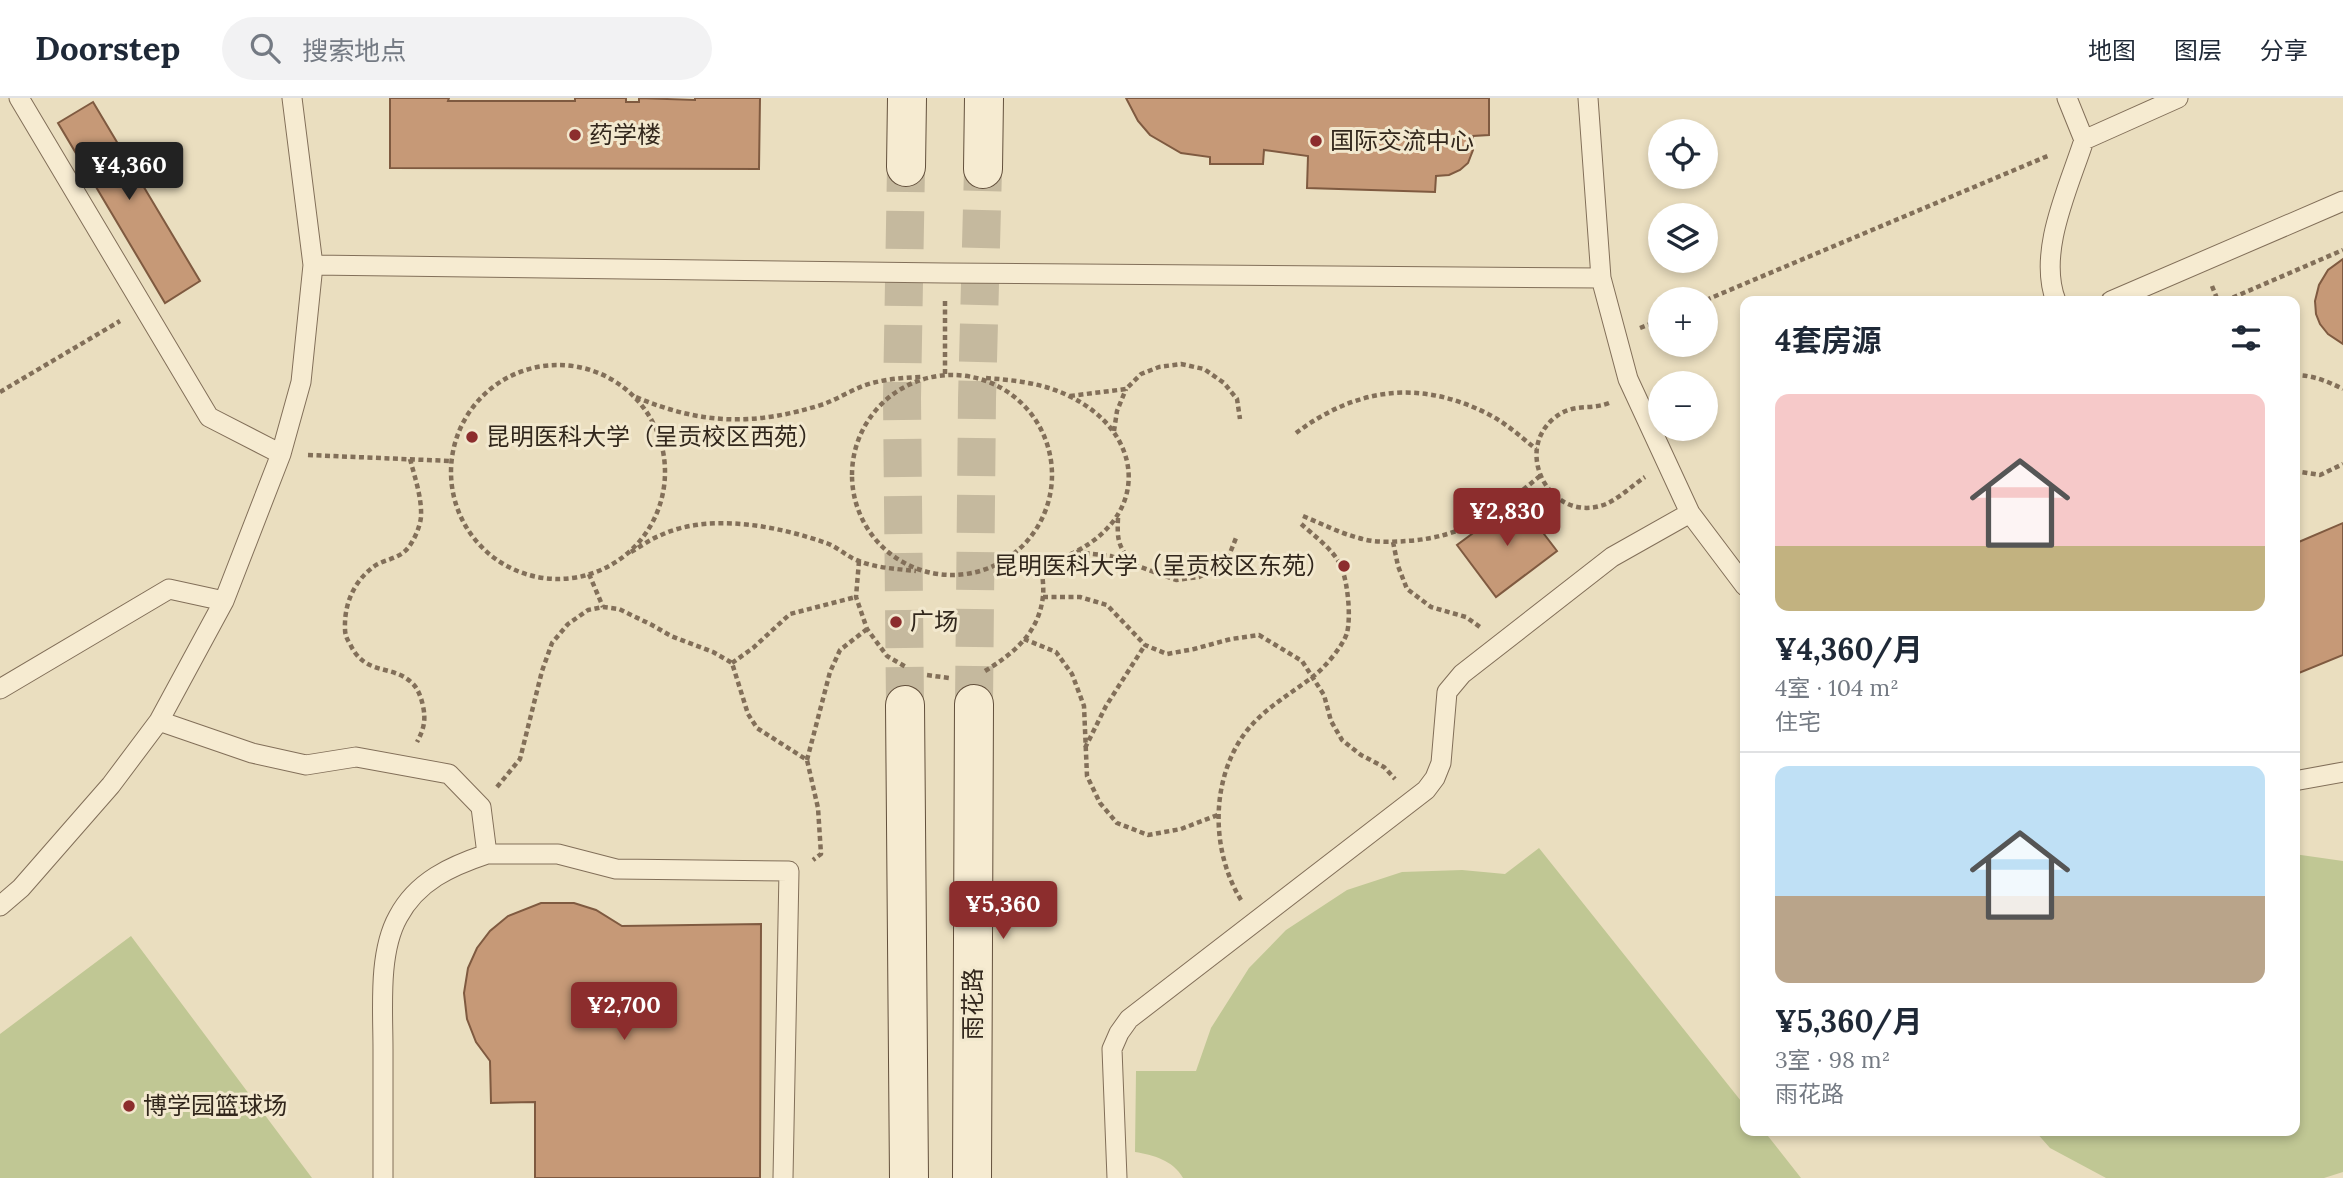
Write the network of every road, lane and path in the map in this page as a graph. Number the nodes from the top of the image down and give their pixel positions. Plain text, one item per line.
1 (19, 98) edge
2 (292, 98) edge
3 (907, 98) edge
4 (984, 98) edge
5 (1588, 98) edge
6 (2067, 98) edge
7 (2178, 98) edge
8 (2084, 140) junction
9 (906, 167) tunnel mouth
10 (984, 169) tunnel mouth
11 (2343, 201) edge
12 (2343, 250) edge
13 (313, 265) junction
14 (945, 273) junction
15 (1601, 278) junction
16 (1718, 295) edge
17 (2054, 296) edge
18 (2123, 296) edge
19 (2237, 296) edge
20 (144, 307) junction
21 (945, 374) junction
22 (2300, 375) edge
23 (926, 377) junction
24 (983, 378) junction
25 (1126, 389) junction
26 (2343, 389) edge
27 (0, 391) edge
28 (1634, 393) junction
29 (1069, 396) junction
30 (635, 397) junction
31 (1240, 419) dead end
32 (1114, 432) junction
33 (1296, 433) dead end
34 (1536, 449) junction
35 (281, 454) junction
36 (410, 459) junction
37 (451, 461) junction
38 (1667, 464) junction
39 (2343, 464) edge
40 (2300, 472) edge
41 (1540, 476) junction
42 (1690, 513) junction
43 (1303, 516) dead end
44 (1118, 517) junction
45 (1299, 522) dead end
46 (1236, 538) dead end
47 (1393, 542) junction
48 (1076, 552) junction
49 (628, 554) junction
50 (859, 561) junction
51 (1041, 563) junction
52 (1134, 563) junction
53 (989, 569) junction
54 (920, 571) junction
55 (589, 574) junction
56 (1740, 579) edge
57 (856, 597) junction
58 (1043, 597) junction
59 (224, 601) junction
60 (603, 607) junction
61 (867, 629) junction
62 (1024, 639) junction
63 (1145, 645) junction
64 (1497, 646) junction
65 (732, 663) junction
66 (1313, 676) junction
67 (973, 684) junction
68 (0, 689) edge
69 (905, 705) tunnel mouth
70 (159, 721) junction
71 (1084, 748) junction
72 (807, 760) junction
73 (399, 763) junction
74 (2343, 772) edge
75 (2300, 779) edge
76 (1413, 801) junction
77 (481, 807) junction
78 (1218, 815) junction
79 (487, 854) junction
80 (789, 871) junction
81 (0, 906) edge
82 (1255, 921) junction
83 (383, 1178) edge
84 (783, 1178) edge
85 (909, 1178) edge
86 (972, 1178) edge
87 (1117, 1178) edge

1 - 20 lane
2 - 13 lane
3 - 9 street
4 - 10 street
5 - 15 lane
6 - 8 lane
7 - 8 lane
8 - 16 path
8 - 17 lane
11 - 18 lane
12 - 19 path
13 - 14 lane
13 - 35 lane
14 - 15 lane
14 - 21 path
15 - 28 lane
20 - 27 path
20 - 35 lane
21 - 23 path
21 - 24 path
22 - 26 path
23 - 30 path
23 - 54 path
24 - 29 path
24 - 53 path
25 - 29 path
25 - 31 path
25 - 32 path
28 - 34 path
28 - 38 lane
29 - 32 path
30 - 37 path
30 - 49 path
32 - 44 path
33 - 34 path
34 - 41 path
35 - 36 path
35 - 59 lane
36 - 37 path
36 - 73 path
37 - 55 path
38 - 41 path
38 - 42 lane
39 - 40 path
41 - 47 path
42 - 56 lane
42 - 64 lane
43 - 47 path
44 - 48 path
44 - 52 path
45 - 66 path
46 - 52 path
47 - 64 path
48 - 51 path
48 - 52 path
49 - 50 path
49 - 55 path
50 - 54 path
50 - 57 path
51 - 53 path
51 - 58 path
53 - 54 path
55 - 60 path
57 - 61 path
57 - 65 path
58 - 62 path
58 - 63 path
59 - 68 lane
59 - 70 lane
60 - 65 path
60 - 77 path
61 - 67 path
61 - 72 path
62 - 67 path
62 - 71 path
63 - 66 path
63 - 71 path
64 - 76 lane
65 - 72 path
66 - 76 path
66 - 78 path
67 - 86 street, 雨花路
69 - 85 street
70 - 73 lane
70 - 81 lane
71 - 78 path
72 - 80 path
73 - 77 lane
74 - 75 lane
76 - 82 lane
77 - 79 lane
78 - 82 path
79 - 80 lane
79 - 83 lane
80 - 84 lane
82 - 87 lane

